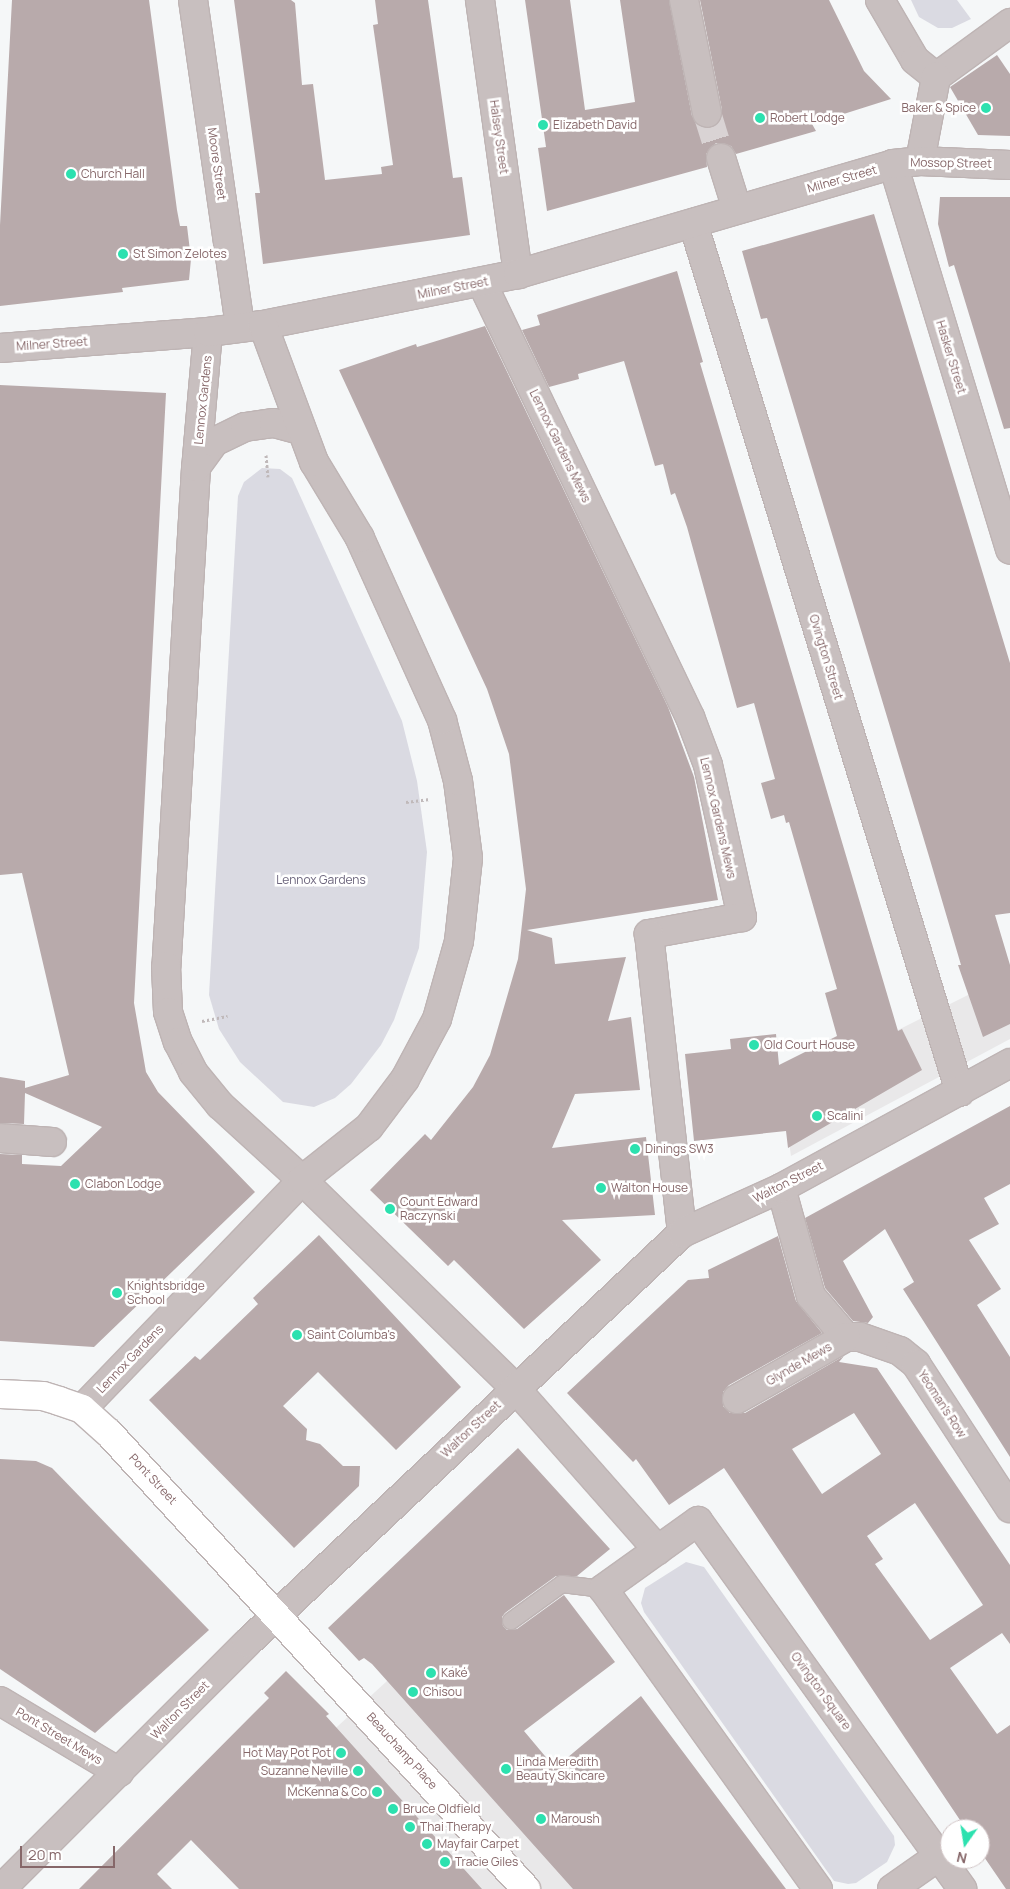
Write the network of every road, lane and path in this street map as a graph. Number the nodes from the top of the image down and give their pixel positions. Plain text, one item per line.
1 (193, 0) edge
2 (480, 0) edge
3 (684, 0) edge
4 (880, 0) edge
5 (1010, 23) edge
6 (936, 77) junction
7 (707, 113) tunnel mouth
8 (721, 158) tunnel mouth
9 (920, 161) junction
10 (893, 164) junction
11 (1010, 165) edge
12 (737, 209) junction
13 (693, 223) junction
14 (518, 274) junction
15 (482, 282) junction
16 (251, 327) junction
17 (208, 332) junction
18 (0, 348) edge
19 (301, 430) junction
20 (196, 468) junction
21 (267, 468) dead end
22 (268, 477) dead end
23 (1010, 550) edge
24 (419, 800) dead end
25 (406, 802) dead end
26 (228, 1016) dead end
27 (216, 1020) dead end
28 (1010, 1063) edge
29 (960, 1092) junction
30 (0, 1138) edge
31 (52, 1142) dead end
32 (302, 1180) junction
33 (781, 1188) junction
34 (682, 1233) junction
35 (846, 1337) junction
36 (515, 1388) junction
37 (0, 1394) edge
38 (737, 1399) dead end
39 (82, 1410) junction
40 (1010, 1508) edge
41 (658, 1550) junction
42 (603, 1590) junction
43 (276, 1614) junction
44 (511, 1621) dead end
45 (0, 1701) edge
46 (119, 1772) junction
47 (939, 1856) junction
48 (1, 1889) edge
49 (526, 1889) edge
50 (818, 1889) edge
51 (892, 1889) edge
52 (962, 1889) edge

1 - 16 street, Moore Street
2 - 14 street, Halsey Street
3 - 7 street
4 - 6 street
5 - 6 street
6 - 9 street
8 - 12 street
9 - 10 street, Mossop Street
9 - 11 street, Mossop Street
10 - 12 street, Milner Street
10 - 23 street, Hasker Street
12 - 13 street, Milner Street
13 - 14 street, Milner Street
13 - 29 street, Ovington Street
14 - 15 street, Milner Street
15 - 16 street, Milner Street
15 - 34 street, Lennox Gardens Mews
16 - 17 street, Milner Street
16 - 19 street, Lennox Gardens
17 - 18 street, Milner Street
17 - 20 street, Lennox Gardens
19 - 20 street, Lennox Gardens
19 - 32 street, Lennox Gardens
20 - 32 street, Lennox Gardens
21 - 22 path
24 - 25 path
26 - 27 path
28 - 29 street, Walton Street
29 - 33 street, Walton Street
30 - 31 street
32 - 36 street, Lennox Gardens
32 - 39 street, Lennox Gardens
33 - 34 street, Walton Street
33 - 35 street, Glynde Mews
34 - 36 street, Walton Street
35 - 38 street, Glynde Mews
35 - 40 street, Yeoman's Row
36 - 41 street
36 - 43 street, Walton Street
37 - 39 main road, Pont Street
39 - 43 main road, Pont Street
41 - 42 street, Ovington Square
41 - 47 street, Ovington Square
42 - 44 lane
42 - 50 street
43 - 46 street, Walton Street
43 - 49 main road, Beauchamp Place
45 - 46 street, Pont Street Mews
46 - 48 street, Walton Street
47 - 51 street
47 - 52 street

